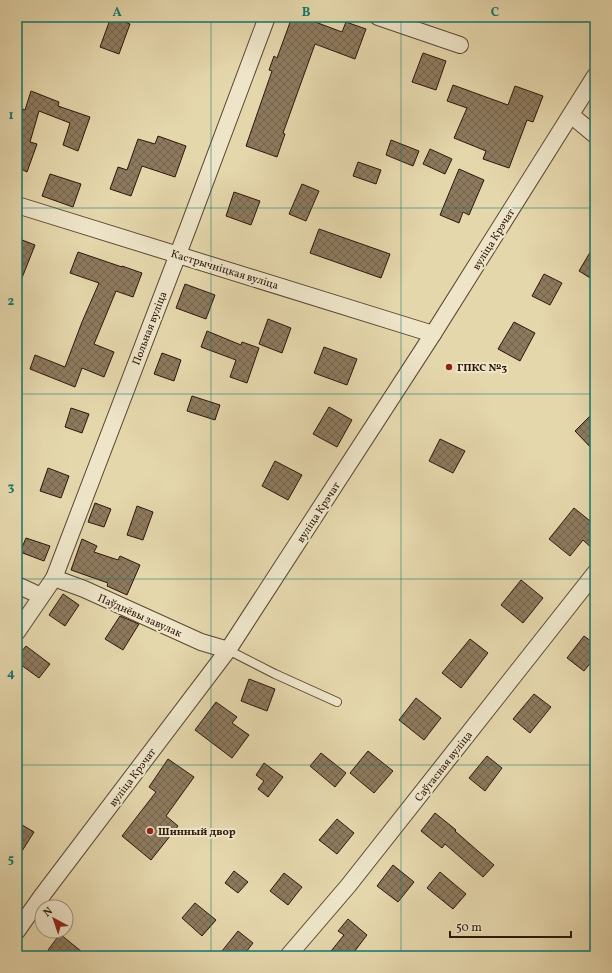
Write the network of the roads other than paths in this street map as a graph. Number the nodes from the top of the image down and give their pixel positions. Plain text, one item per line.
1 (266, 17) edge
2 (378, 17) edge
3 (460, 45) dead end
4 (595, 76) edge
5 (571, 115) junction
6 (595, 135) edge
7 (17, 205) edge
8 (178, 254) junction
9 (433, 334) junction
10 (595, 573) edge
11 (54, 578) junction
12 (17, 585) edge
13 (42, 596) junction
14 (17, 632) edge
15 (228, 650) junction
16 (337, 702) dead end
17 (17, 930) edge
18 (288, 956) edge

1 - 8 street, Польная вуліца
2 - 3 street
4 - 5 street, вуліца Крэчат
5 - 6 street
5 - 9 street, вуліца Крэчат
7 - 8 street, Кастрычніцкая вуліца
8 - 9 street, Кастрычніцкая вуліца
8 - 11 street, Польная вуліца
9 - 15 street, вуліца Крэчат
10 - 18 street, Саўгасная вуліца
11 - 13 street, Польная вуліца
11 - 15 street, Паўднёвы завулак
12 - 13 street
13 - 14 street, Польная вуліца
15 - 16 lane
15 - 17 street, вуліца Крэчат

